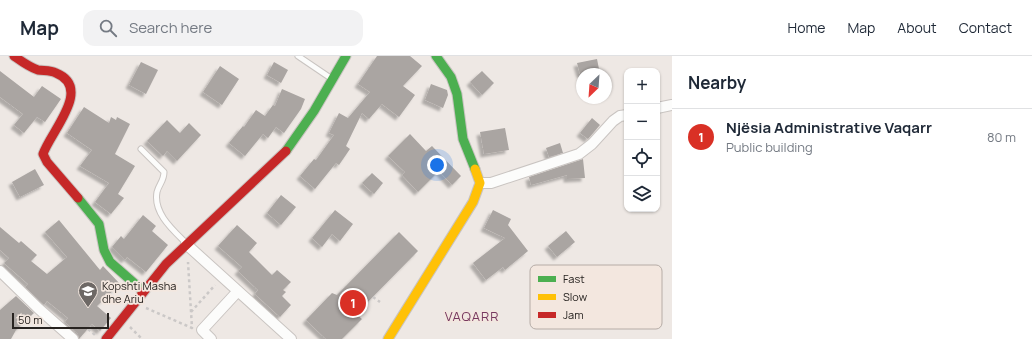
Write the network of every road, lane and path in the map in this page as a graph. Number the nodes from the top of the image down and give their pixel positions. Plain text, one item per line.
1 (14, 56) edge
2 (298, 56) edge
3 (346, 56) edge
4 (436, 56) edge
5 (332, 79) junction
6 (672, 105) edge
7 (660, 107) edge
8 (624, 115) edge
9 (141, 149) dead end
10 (480, 183) junction
11 (186, 244) junction
12 (0, 271) edge
13 (222, 277) junction
14 (142, 291) junction
15 (238, 291) junction
16 (373, 297) dead end
17 (134, 302) junction
18 (380, 302) dead end
19 (191, 312) junction
20 (128, 325) dead end
21 (73, 339) edge
22 (106, 339) edge
23 (142, 339) edge
24 (211, 339) edge
25 (291, 339) edge
26 (388, 339) edge

1 - 14 street
2 - 5 lane
3 - 5 street
4 - 10 street
5 - 11 street
6 - 7 street
8 - 10 street
9 - 11 lane
10 - 26 street
11 - 13 street
11 - 14 street
11 - 19 path
12 - 21 street
13 - 15 street
13 - 19 path
14 - 17 street
15 - 24 street
15 - 25 street
16 - 18 path
17 - 19 path
17 - 22 street
20 - 23 path

